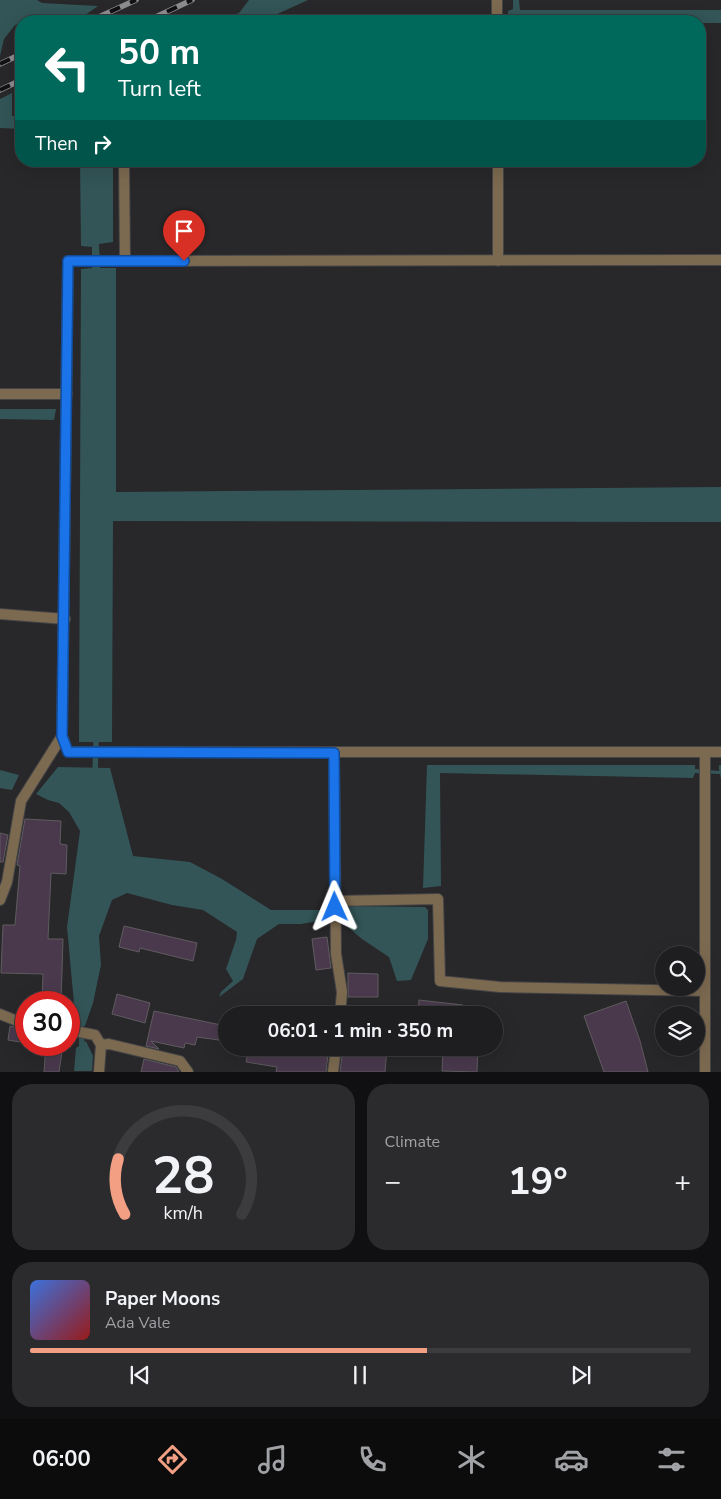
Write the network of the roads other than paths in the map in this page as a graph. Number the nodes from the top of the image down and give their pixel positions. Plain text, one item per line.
1 (497, 0) edge
2 (497, 15) edge
3 (124, 167) edge
4 (498, 167) edge
5 (721, 260) edge
6 (125, 261) junction
7 (498, 261) junction
8 (0, 394) edge
9 (67, 394) junction
10 (0, 614) edge
11 (65, 619) junction
12 (62, 736) junction
13 (721, 752) edge
14 (334, 753) junction
15 (705, 756) junction
16 (0, 900) edge
17 (335, 904) junction
18 (705, 946) edge
19 (655, 990) edge
20 (705, 996) edge
21 (341, 1006) edge
22 (0, 1014) edge
23 (15, 1021) edge
24 (80, 1033) edge
25 (101, 1045) junction
26 (335, 1056) edge
27 (99, 1072) edge
28 (188, 1072) edge
29 (333, 1072) edge
30 (705, 1072) edge

1 - 2 street
3 - 6 street
4 - 7 street
5 - 7 street
6 - 7 street
6 - 9 street
8 - 9 street
9 - 11 street
10 - 11 street
11 - 12 street
12 - 14 street
12 - 16 street
13 - 15 street
14 - 15 street
14 - 17 street
15 - 18 street
17 - 19 street
17 - 21 street
20 - 30 street
22 - 23 street
24 - 25 street
25 - 27 street
25 - 28 street
26 - 29 street

